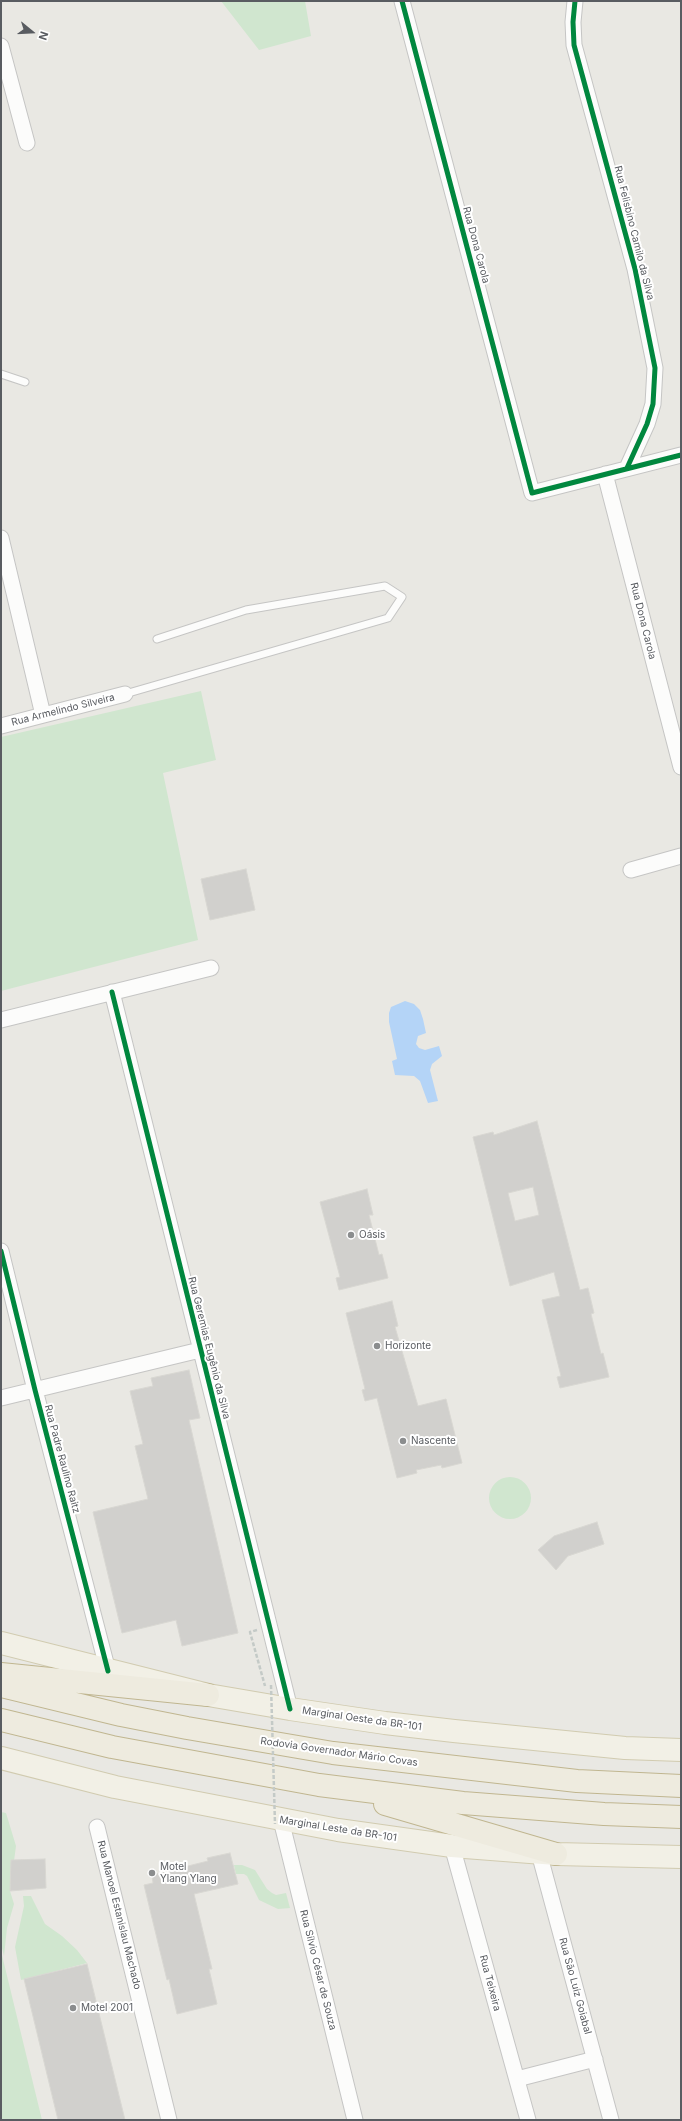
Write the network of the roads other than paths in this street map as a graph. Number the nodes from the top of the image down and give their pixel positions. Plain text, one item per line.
1 (402, 1) edge
2 (575, 1) edge
3 (1, 46) edge
4 (27, 143) dead end
5 (1, 374) edge
6 (25, 382) dead end
7 (681, 455) edge
8 (627, 468) junction
9 (605, 474) junction
10 (1, 538) edge
11 (157, 639) dead end
12 (125, 694) joint
13 (44, 715) junction
14 (1, 726) edge
15 (681, 767) edge
16 (681, 856) edge
17 (631, 870) dead end
18 (211, 968) dead end
19 (112, 992) junction
20 (1, 1020) edge
21 (1, 1251) edge
22 (200, 1350) junction
23 (35, 1390) junction
24 (1, 1398) edge
25 (1, 1643) edge
26 (108, 1671) junction
27 (1, 1674) edge
28 (1, 1686) edge
29 (208, 1695) junction
30 (290, 1709) junction
31 (1, 1720) edge
32 (681, 1750) edge
33 (1, 1758) edge
34 (319, 1785) junction
35 (681, 1786) edge
36 (681, 1817) edge
37 (278, 1822) junction
38 (97, 1827) dead end
39 (452, 1846) junction
40 (548, 1853) junction
41 (681, 1857) edge
42 (595, 2059) junction
43 (517, 2079) junction
44 (170, 2120) edge
45 (355, 2120) edge
46 (528, 2120) edge
47 (611, 2120) edge

1 - 9 street, Rua Dona Carola
2 - 8 street, Rua Felisbino Camilo da Silva
3 - 4 street
5 - 6 lane
7 - 8 street
8 - 9 street
9 - 15 street, Rua Dona Carola
10 - 13 street
11 - 12 lane
12 - 13 street, Rua Armelindo Silveira
13 - 14 street, Rua Armelindo Silveira
16 - 17 street
18 - 19 street
19 - 20 street
19 - 22 street, Rua Geremias Eugênio da Silva
21 - 23 street, Rua Padre Raulino Raitz
22 - 23 street
22 - 30 street, Rua Geremias Eugênio da Silva
23 - 24 street
23 - 26 street, Rua Padre Raulino Raitz
25 - 26 main road, Marginal Oeste da BR-101
26 - 29 main road, Marginal Oeste da BR-101
27 - 29 highway
28 - 35 highway, Rodovia Governador Mário Covas
29 - 30 main road, Marginal Oeste da BR-101
30 - 32 main road, Marginal Oeste da BR-101
31 - 34 highway
33 - 37 main road, Marginal Leste da BR-101
34 - 36 highway
34 - 40 highway
37 - 39 main road, Marginal Leste da BR-101
37 - 45 street, Rua Sílvio César de Souza
38 - 44 street, Rua Manoel Estanislau Machado
39 - 40 main road, Marginal Leste da BR-101
39 - 43 street, Rua Teixeira
40 - 41 main road, Marginal Leste da BR-101
40 - 42 street, Rua São Luiz Goiabal
42 - 43 street
42 - 47 street, Rua São Luiz Goiabal
43 - 46 street, Rua Teixeira

